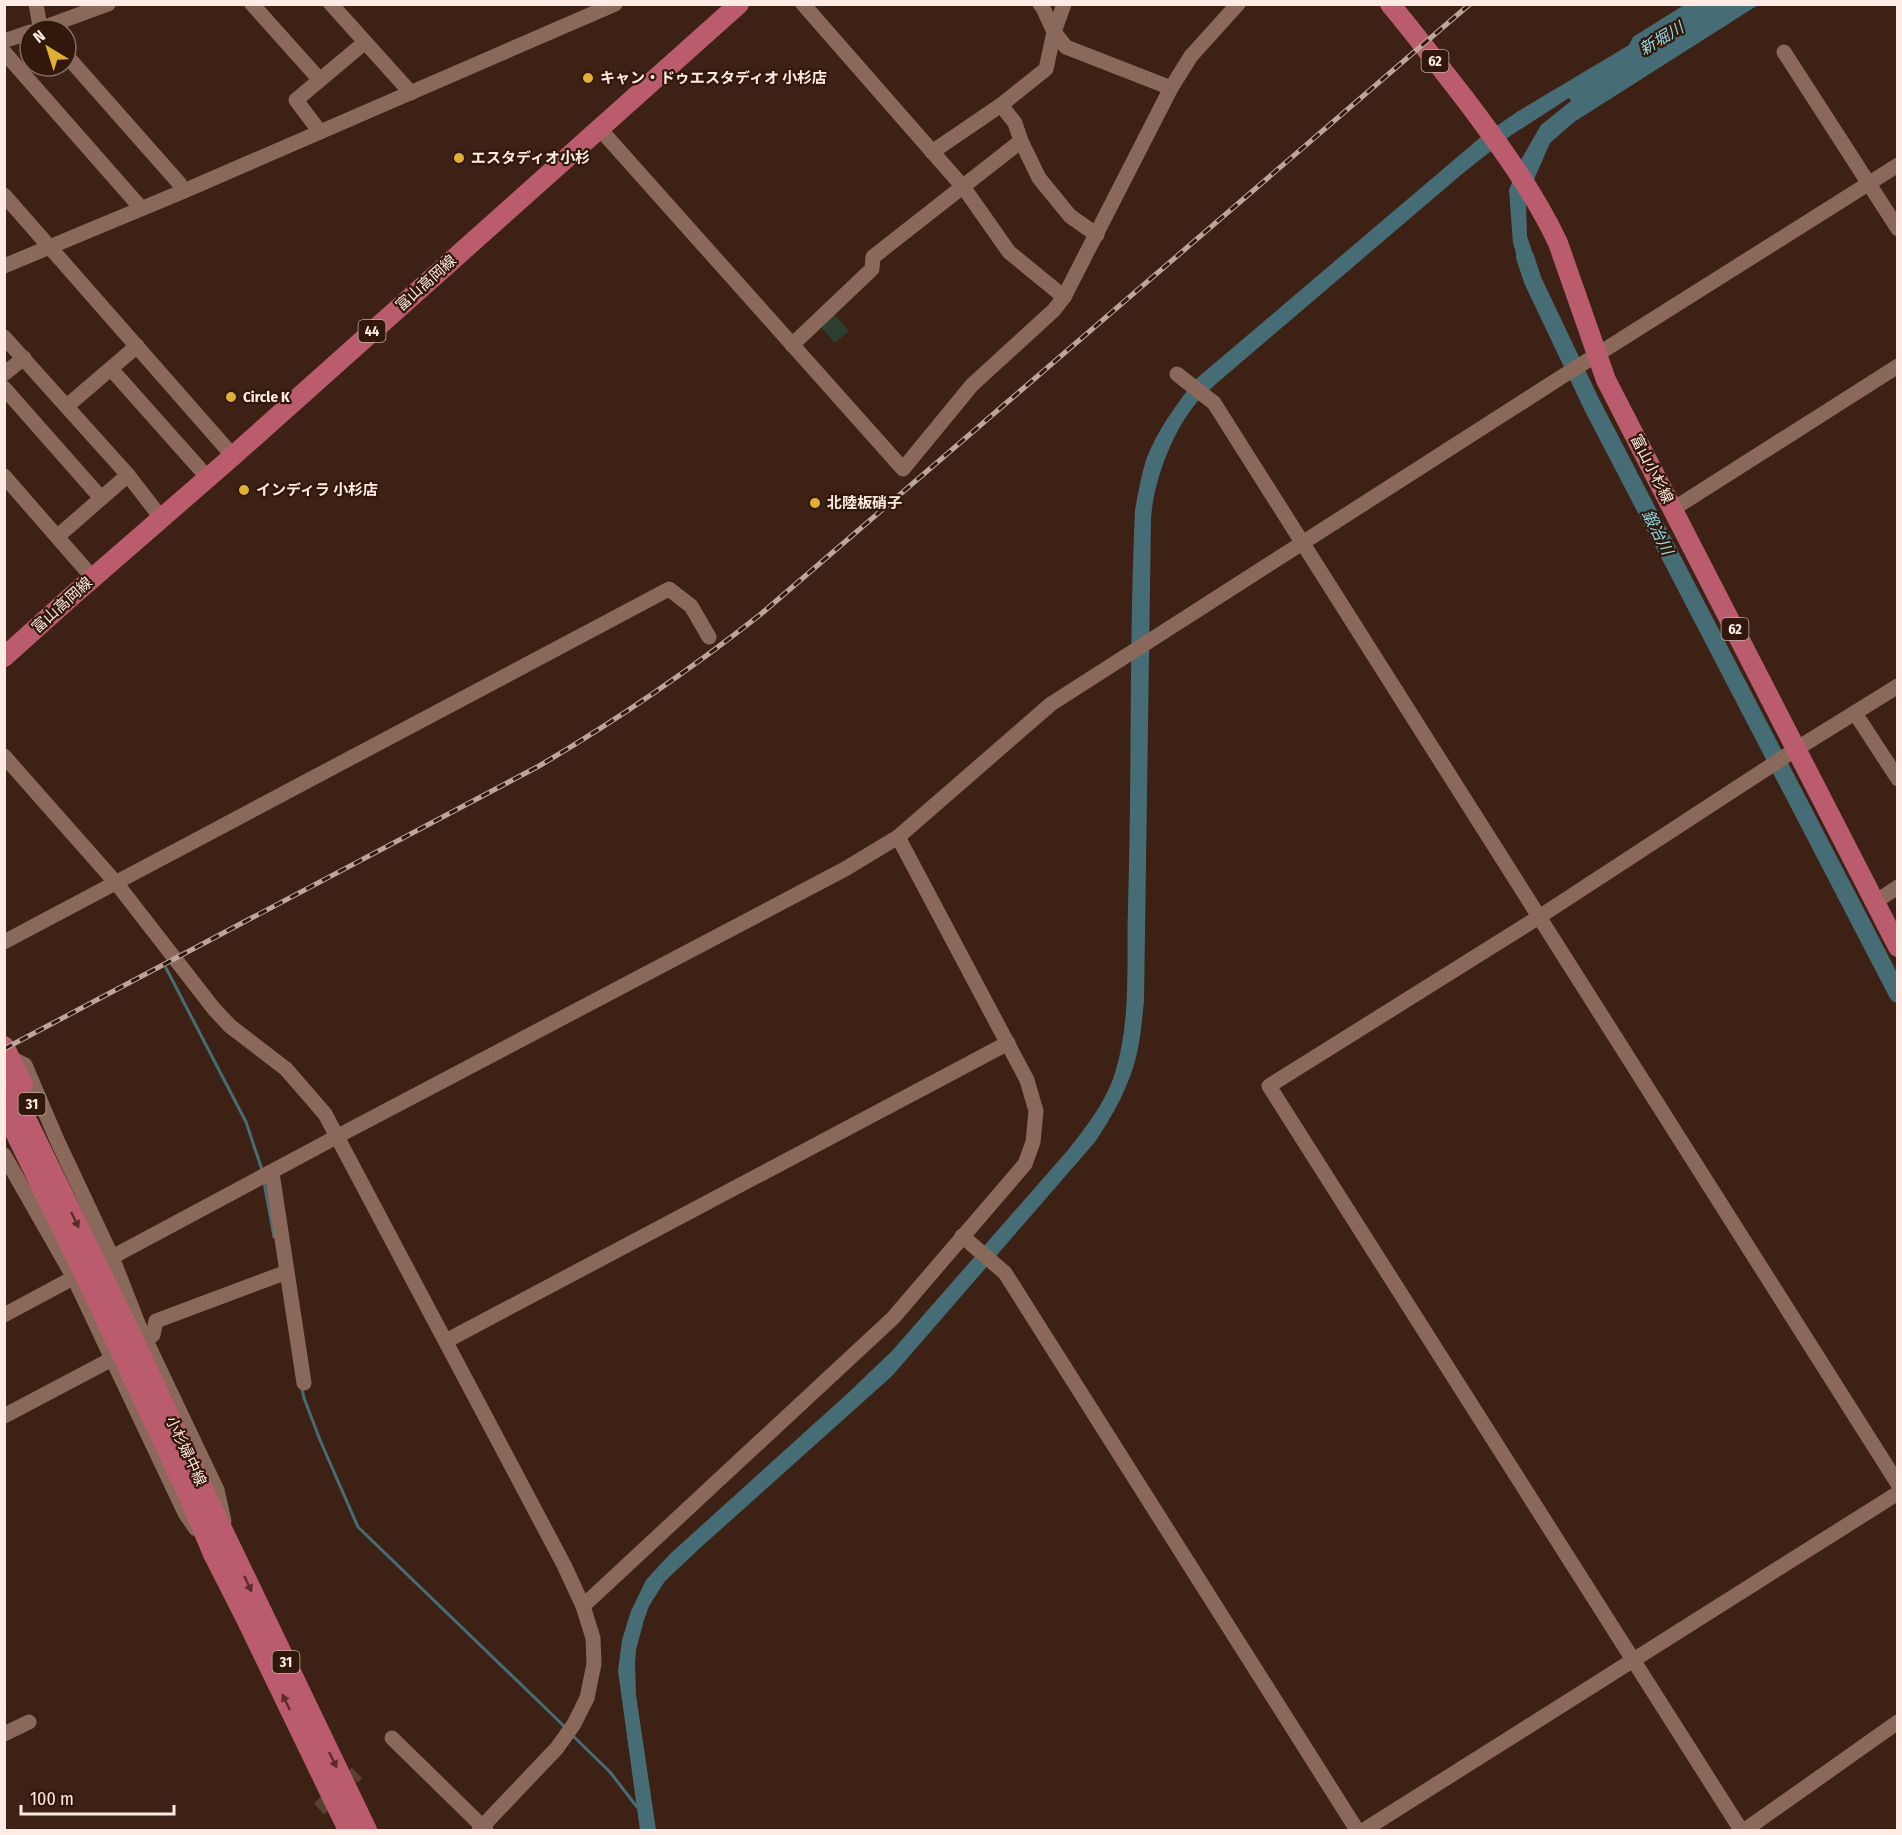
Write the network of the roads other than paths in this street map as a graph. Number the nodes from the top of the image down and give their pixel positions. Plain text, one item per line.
1 (108, 4) edge
2 (252, 4) edge
3 (331, 4) edge
4 (615, 4) edge
5 (739, 4) edge
6 (803, 4) edge
7 (1040, 4) edge
8 (1064, 4) edge
9 (1238, 4) edge
10 (1390, 4) edge
11 (71, 18) edge
12 (1054, 32) junction
13 (364, 43) junction
14 (4, 52) edge
15 (1784, 52) dead end
16 (78, 69) edge
17 (320, 80) junction
18 (1171, 88) junction
19 (411, 93) junction
20 (1000, 105) junction
21 (599, 128) junction
22 (320, 132) junction
23 (1021, 141) junction
24 (932, 152) junction
25 (1898, 165) edge
26 (1868, 184) junction
27 (963, 188) junction
28 (184, 191) junction
29 (4, 195) edge
30 (141, 208) junction
31 (1898, 229) edge
32 (1097, 235) junction
33 (51, 247) junction
34 (4, 266) edge
35 (1064, 297) junction
36 (4, 337) edge
37 (792, 345) junction
38 (137, 346) junction
39 (24, 358) junction
40 (1591, 358) junction
41 (1898, 366) edge
42 (111, 369) junction
43 (4, 374) edge
44 (1183, 379) dead end
45 (4, 388) edge
46 (67, 406) junction
47 (233, 456) junction
48 (128, 475) junction
49 (4, 476) edge
50 (208, 478) junction
51 (101, 498) junction
52 (1673, 509) junction
53 (162, 519) junction
54 (58, 536) junction
55 (1303, 543) junction
56 (93, 578) junction
57 (709, 637) dead end
58 (4, 657) edge
59 (1898, 686) edge
60 (1855, 713) junction
61 (1794, 751) junction
62 (4, 756) edge
63 (1898, 779) edge
64 (898, 837) junction
65 (117, 884) junction
66 (1898, 887) edge
67 (1875, 902) junction
68 (1539, 917) junction
69 (4, 942) edge
70 (1898, 947) edge
71 (1008, 1043) junction
72 (4, 1046) edge
73 (4, 1066) edge
74 (4, 1073) edge
75 (4, 1110) edge
76 (4, 1128) edge
77 (338, 1136) junction
78 (4, 1155) edge
79 (42, 1171) junction
80 (272, 1173) junction
81 (962, 1236) junction
82 (112, 1257) junction
83 (287, 1272) junction
84 (74, 1278) junction
85 (4, 1315) edge
86 (146, 1340) junction
87 (446, 1341) junction
88 (112, 1359) junction
89 (304, 1383) dead end
90 (4, 1416) edge
91 (1898, 1484) edge
92 (1898, 1493) edge
93 (221, 1549) junction
94 (583, 1605) junction
95 (1632, 1661) junction
96 (29, 1722) dead end
97 (1898, 1722) edge
98 (4, 1734) edge
99 (392, 1738) dead end
100 (483, 1829) edge
101 (348, 1830) edge
102 (367, 1830) edge
103 (1357, 1830) edge
104 (1364, 1830) edge
105 (1741, 1830) edge
106 (1745, 1830) edge

1 - 11 street
2 - 17 street
3 - 13 street
4 - 19 street
5 - 21 main road, 富山高岡線 / 44
6 - 24 street
7 - 12 street
8 - 12 street
9 - 18 street
10 - 40 main road, 富山小杉線 / 62
12 - 18 street
12 - 20 street
13 - 17 street
13 - 19 street
14 - 30 street
15 - 26 street
16 - 28 street
17 - 22 street
18 - 32 street
19 - 22 street
20 - 23 street
20 - 24 street
21 - 37 street
21 - 47 main road, 富山高岡線 / 44
22 - 28 street
23 - 27 street
23 - 32 street
24 - 27 street
25 - 26 street
26 - 31 street
26 - 40 street
27 - 35 street
27 - 37 street
28 - 30 street
29 - 33 street
30 - 33 street
32 - 35 street
33 - 34 street
33 - 38 street
35 - 37 street
36 - 39 street
38 - 42 street
38 - 47 street
39 - 43 street
39 - 46 street
40 - 52 main road, 富山小杉線 / 62
40 - 55 street
41 - 52 street
42 - 46 street
42 - 50 street
44 - 55 street
45 - 51 street
46 - 48 street
47 - 50 main road, 富山高岡線 / 44
48 - 51 street
48 - 53 street
49 - 54 street
50 - 53 main road, 富山高岡線 / 44
51 - 54 street
52 - 61 main road, 富山小杉線 / 62
53 - 56 main road, 富山高岡線 / 44
54 - 56 street
55 - 64 street
55 - 68 street
56 - 58 main road, 富山高岡線 / 44
57 - 65 street
59 - 60 street
60 - 61 street
60 - 63 street
61 - 67 main road, 富山小杉線 / 62
61 - 68 street
62 - 65 street
64 - 71 street
64 - 77 street
65 - 69 street
65 - 77 street
66 - 67 street
67 - 70 main road, 富山小杉線 / 62
68 - 91 street
68 - 95 street
71 - 81 street
71 - 87 street
72 - 79 main road, 31
73 - 82 street
74 - 79 main road, 小杉婦中線 / 31
75 - 79 main road, 小杉婦中線 / 31
76 - 79 main road, 31
77 - 80 street
77 - 87 street
78 - 84 street
79 - 93 main road, 小杉婦中線 / 31
80 - 82 street
80 - 83 street
81 - 94 street
81 - 103 street
82 - 84 street
82 - 86 street
83 - 86 street
83 - 89 street
84 - 85 street
84 - 88 street
86 - 93 street
87 - 94 street
88 - 90 street
88 - 93 street
92 - 95 street
101 -> 93 main road, 小杉婦中線 / 31
93 -> 102 main road, 小杉婦中線 / 31
94 - 100 street
95 - 104 street
95 - 105 street
96 - 98 street
97 - 106 street
99 - 100 street

